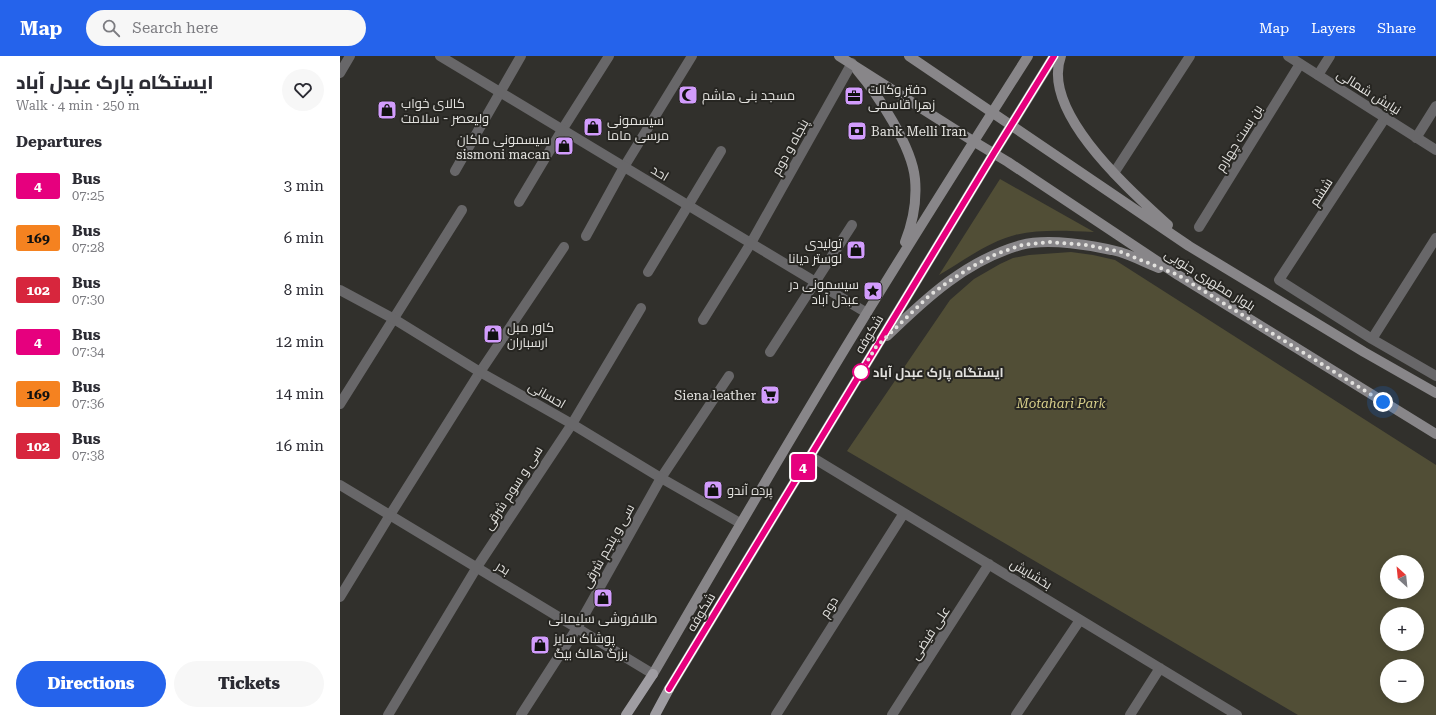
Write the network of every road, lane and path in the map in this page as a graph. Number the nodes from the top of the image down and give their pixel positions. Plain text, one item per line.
1 (350, 56) edge
2 (440, 56) edge
3 (521, 56) edge
4 (609, 56) edge
5 (692, 56) edge
6 (839, 56) edge
7 (909, 56) edge
8 (1028, 56) edge
9 (1054, 56) edge
10 (1061, 56) edge
11 (1190, 56) edge
12 (1288, 56) edge
13 (1330, 56) edge
14 (852, 63) junction
15 (1300, 64) junction
16 (340, 73) edge
17 (1318, 75) junction
18 (500, 92) junction
19 (1436, 106) edge
20 (992, 112) junction
21 (1385, 118) junction
22 (1011, 125) junction
23 (562, 130) junction
24 (1416, 138) junction
25 (973, 141) junction
26 (1436, 150) edge
27 (721, 151) dead end
28 (994, 153) junction
29 (624, 166) junction
30 (455, 170) dead end
31 (1114, 173) junction
32 (519, 202) dead end
33 (689, 206) junction
34 (462, 210) dead end
35 (852, 225) dead end
36 (1199, 227) dead end
37 (586, 236) dead end
38 (1436, 238) edge
39 (751, 243) junction
40 (1189, 246) junction
41 (564, 247) dead end
42 (648, 272) dead end
43 (890, 275) junction
44 (1178, 275) junction
45 (815, 282) junction
46 (340, 290) edge
47 (641, 308) dead end
48 (867, 313) junction
49 (394, 319) junction
50 (703, 320) dead end
51 (1372, 339) junction
52 (876, 347) junction
53 (770, 352) dead end
54 (480, 372) junction
55 (728, 376) dead end
56 (1436, 376) edge
57 (1436, 393) edge
58 (340, 404) edge
59 (572, 424) junction
60 (1436, 434) edge
61 (810, 456) junction
62 (661, 478) junction
63 (340, 485) edge
64 (904, 513) junction
65 (390, 515) junction
66 (740, 523) junction
67 (989, 564) junction
68 (477, 568) junction
69 (340, 597) edge
70 (1080, 620) junction
71 (577, 628) junction
72 (1160, 668) junction
73 (653, 674) junction
74 (388, 715) edge
75 (521, 715) edge
76 (626, 715) edge
77 (655, 715) edge
78 (776, 715) edge
79 (892, 715) edge
80 (1016, 715) edge
81 (1130, 715) edge
82 (1237, 715) edge

1 - 16 street
2 - 18 street, احد
3 - 18 street
4 - 23 street
5 - 29 street
6 - 14 main road, بلوار مطهری جنوبی
7 - 20 main road, بلوار مطهری جنوبی
8 - 20 main road, شکوفه
9 - 22 main road, شکوفه
10 - 31 main road
11 - 31 street
12 - 15 street, نیایش شمالی
13 - 17 street
14 - 25 main road, بلوار مطهری جنوبی
14 - 39 street, پنجاه و دوم
14 - 43 main road
15 - 17 street, نیایش شمالی
15 - 36 street, بن بست چهارم
17 - 21 street, نیایش شمالی
18 - 23 street, احد
18 - 30 street
19 - 24 street
20 - 22 main road, بلوار مطهری جنوبی
20 - 25 main road, شکوفه
21 - 24 street, نیایش شمالی
21 - 51 street, ششم
22 - 28 main road, شکوفه
22 - 40 main road, بلوار مطهری جنوبی
23 - 29 street, احد
23 - 32 street
24 - 26 street, نیایش شمالی
25 - 28 main road, بلوار مطهری جنوبی
25 - 43 main road, شکوفه
27 - 33 street
28 - 44 main road, بلوار مطهری جنوبی
28 - 52 main road, شکوفه
29 - 33 street, احد
29 - 37 street
31 - 40 main road
33 - 39 street, احد
33 - 42 street
34 - 49 street
35 - 45 street
38 - 51 street
39 - 45 street, احد
39 - 50 street, پنجاه و دوم
40 - 57 main road, بلوار مطهری جنوبی
41 - 54 street
43 - 48 main road, شکوفه
44 - 52 main road
44 - 60 main road, بلوار مطهری جنوبی
45 - 48 street, احد
45 - 53 street
46 - 49 street, احسانی
47 - 59 street, سی و سوم شرقی
48 - 66 main road, شکوفه
49 - 54 street, احسانی
49 - 58 street
51 - 56 street
52 - 61 main road, شکوفه
54 - 59 street, احسانی
54 - 65 street
55 - 62 street, سی و پنجم شرقی
59 - 62 street, احسانی
59 - 68 street, سی و سوم شرقی
61 - 64 street, بخشایش
61 - 77 main road, شکوفه
62 - 66 street, احسانی
62 - 71 street, سی و پنجم شرقی
63 - 65 street, بدر
64 - 67 street, بخشایش
64 - 78 street, دوم
65 - 68 street, بدر
65 - 69 street
66 - 73 main road, شکوفه
67 - 70 street, بخشایش
67 - 79 street, علی فیضی
68 - 71 street, بدر
68 - 74 street, سی و سوم شرقی
70 - 72 street, بخشایش
70 - 80 street
71 - 73 street, بدر
71 - 75 street, سی و پنجم شرقی
72 - 81 street
72 - 82 street, بخشایش
73 - 76 main road

